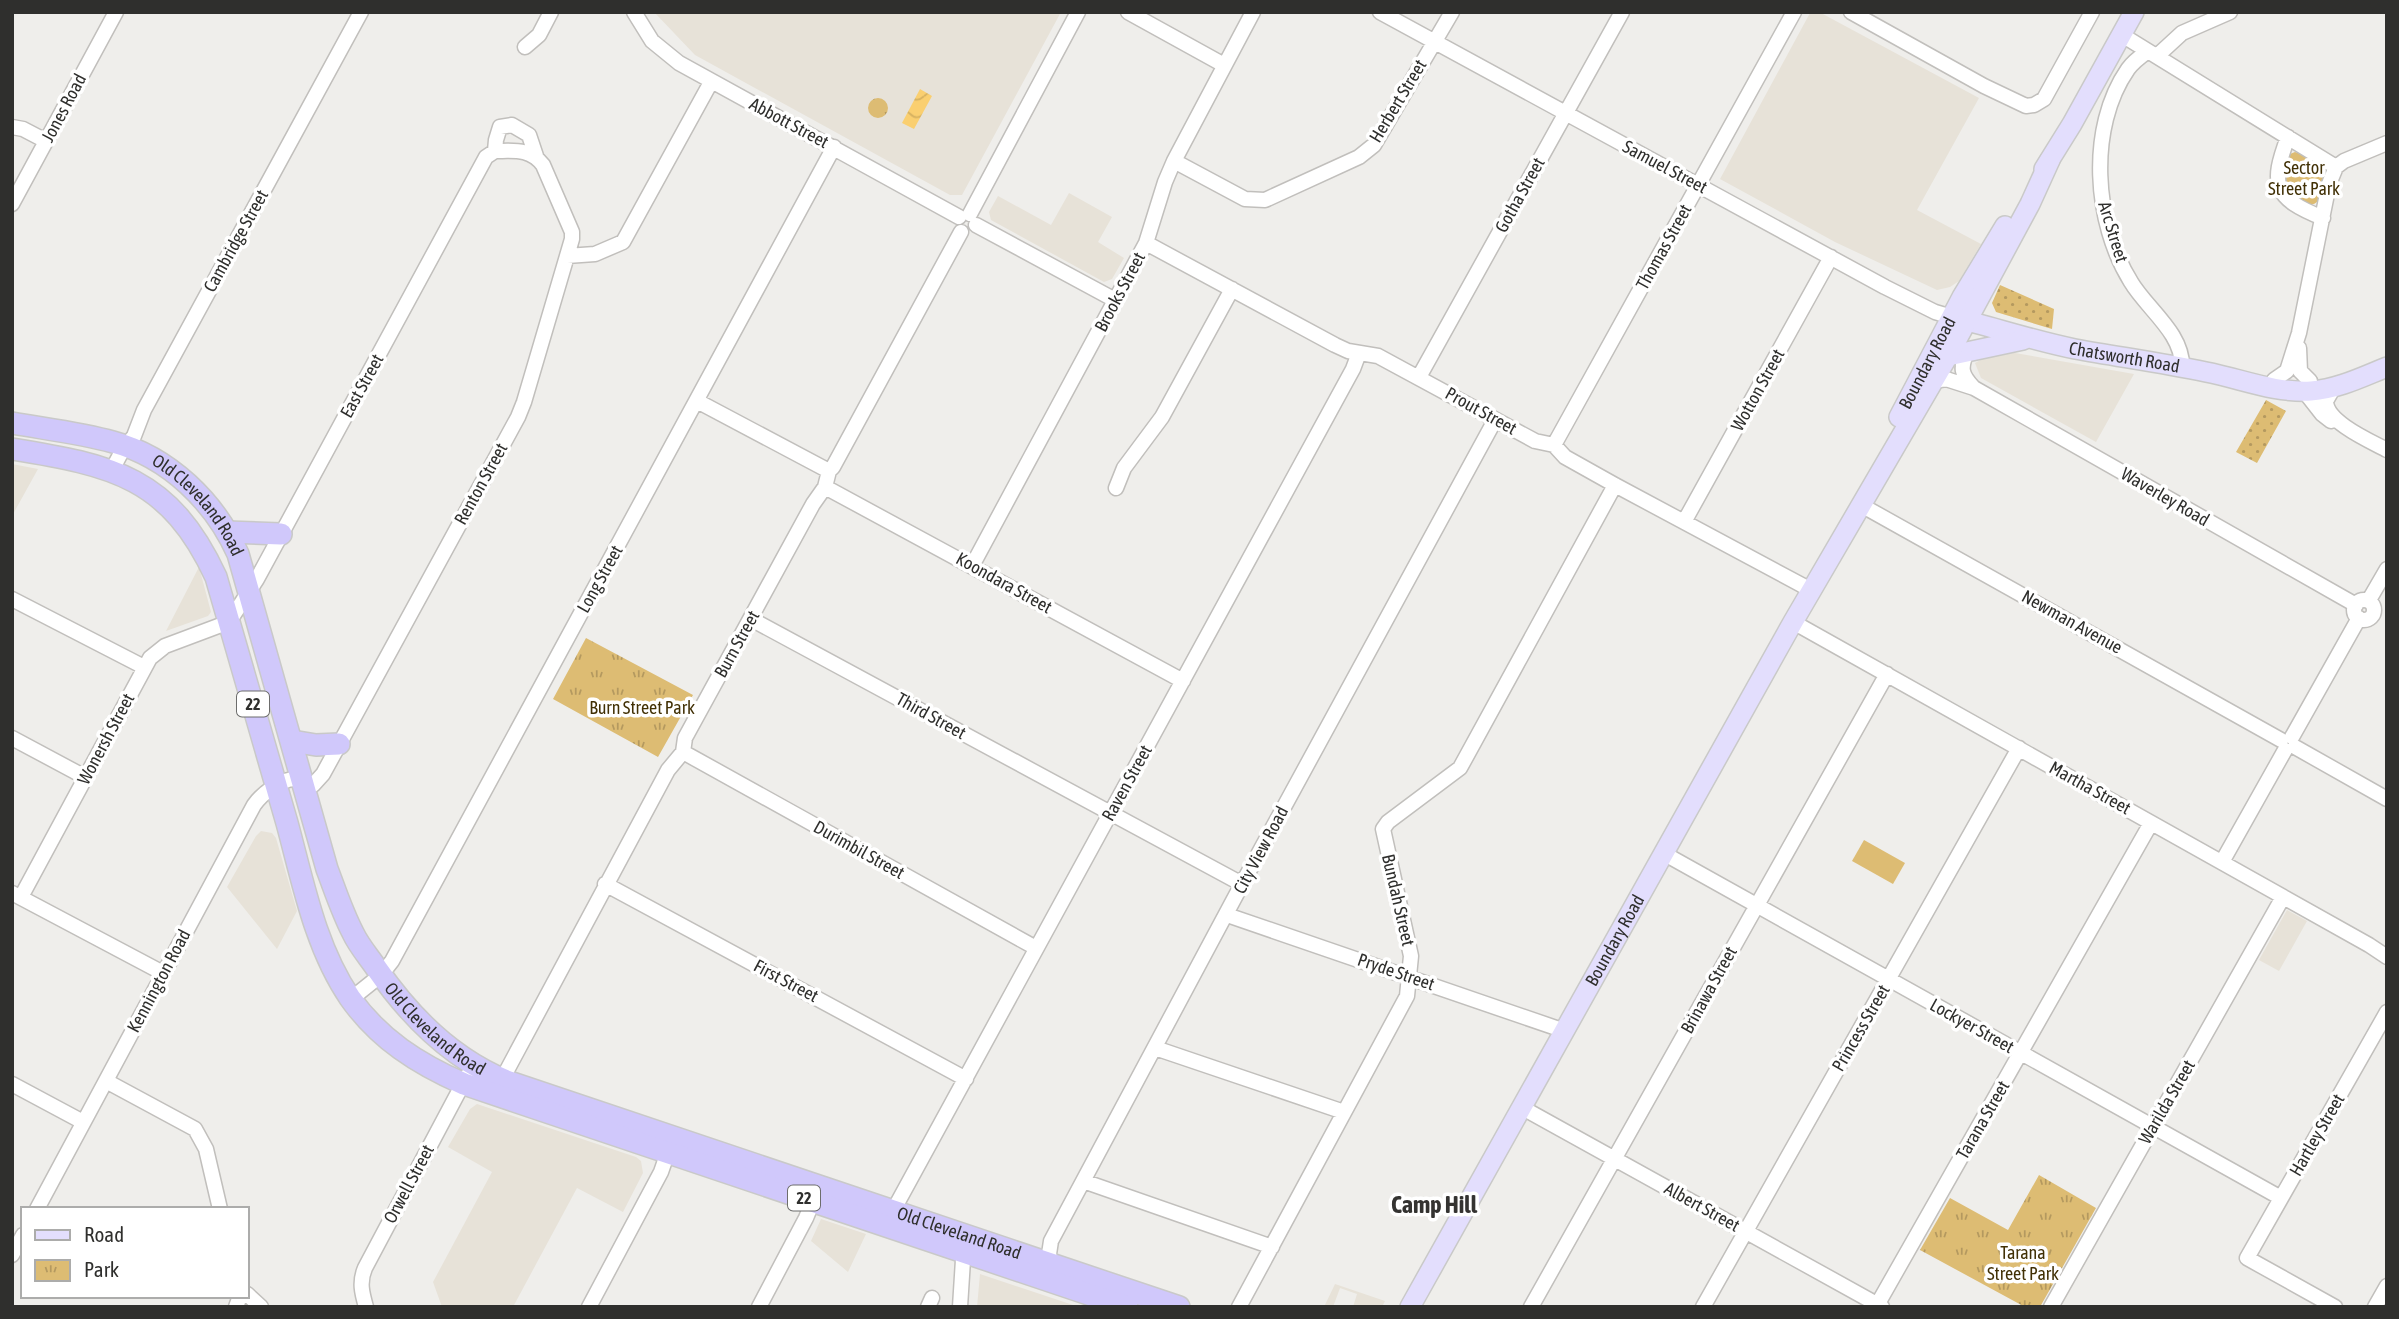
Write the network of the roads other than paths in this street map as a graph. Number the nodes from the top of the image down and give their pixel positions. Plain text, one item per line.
1 (116, 12) edge
2 (361, 12) edge
3 (551, 12) edge
4 (634, 12) edge
5 (1078, 12) edge
6 (1128, 12) edge
7 (1253, 12) edge
8 (1380, 12) edge
9 (1452, 12) edge
10 (1622, 12) edge
11 (1794, 12) edge
12 (1851, 12) edge
13 (2092, 12) edge
14 (2134, 12) edge
15 (2230, 12) edge
16 (2122, 35) junction
17 (1433, 41) junction
18 (525, 47) dead end
19 (2153, 53) junction
20 (1224, 65) junction
21 (711, 82) junction
22 (1566, 113) junction
23 (12, 127) edge
24 (2288, 137) junction
25 (47, 141) junction
26 (2387, 143) edge
27 (834, 148) junction
28 (495, 151) junction
29 (536, 156) junction
30 (1174, 161) junction
31 (2336, 167) junction
32 (1699, 185) junction
33 (12, 204) edge
34 (2323, 218) junction
35 (967, 222) junction
36 (1146, 243) junction
37 (567, 256) junction
38 (1831, 257) junction
39 (1232, 289) junction
40 (1115, 300) junction
41 (1960, 319) junction
42 (2299, 333) junction
43 (2031, 339) junction
44 (1359, 353) junction
45 (1958, 354) junction
46 (2387, 365) edge
47 (2182, 367) junction
48 (2217, 374) junction
49 (1419, 377) junction
50 (2274, 380) junction
51 (1934, 381) junction
52 (2307, 386) junction
53 (2333, 387) junction
54 (1974, 388) junction
55 (697, 401) junction
56 (1495, 420) junction
57 (12, 423) edge
58 (2351, 430) junction
59 (1554, 445) junction
60 (126, 446) junction
61 (12, 449) edge
62 (2387, 450) edge
63 (112, 470) junction
64 (828, 471) junction
65 (1615, 485) junction
66 (825, 486) junction
67 (1116, 488) dead end
68 (1861, 505) junction
69 (1684, 522) junction
70 (227, 532) junction
71 (281, 534) junction
72 (972, 566) junction
73 (2387, 569) edge
74 (1816, 582) junction
75 (249, 590) junction
76 (12, 599) edge
77 (2364, 610) junction
78 (751, 619) junction
79 (1793, 621) junction
80 (229, 622) junction
81 (2387, 624) edge
82 (144, 667) junction
83 (1887, 674) junction
84 (1183, 681) junction
85 (12, 738) edge
86 (292, 741) junction
87 (2288, 743) junction
88 (339, 744) junction
89 (2019, 748) junction
90 (683, 752) junction
91 (85, 777) junction
92 (303, 782) junction
93 (276, 787) junction
94 (2387, 799) edge
95 (1110, 813) junction
96 (2151, 823) junction
97 (1663, 853) junction
98 (2222, 862) junction
99 (605, 884) junction
100 (1242, 884) junction
101 (17, 895) edge
102 (2283, 897) junction
103 (1756, 906) junction
104 (1227, 915) junction
105 (1036, 948) junction
106 (2387, 957) edge
107 (163, 973) junction
108 (381, 975) junction
109 (1410, 977) junction
110 (1888, 980) junction
111 (351, 999) junction
112 (2387, 1012) edge
113 (1565, 1031) junction
114 (1154, 1048) junction
115 (2021, 1054) junction
116 (468, 1074) junction
117 (966, 1079) junction
118 (106, 1081) junction
119 (12, 1084) edge
120 (498, 1087) junction
121 (1521, 1107) junction
122 (1344, 1112) junction
123 (83, 1122) junction
124 (2153, 1126) junction
125 (670, 1145) junction
126 (1614, 1158) junction
127 (1083, 1181) junction
128 (2281, 1198) junction
129 (813, 1201) junction
130 (38, 1207) edge
131 (220, 1207) edge
132 (893, 1211) junction
133 (1746, 1231) junction
134 (21, 1239) edge
135 (964, 1243) junction
136 (1272, 1247) junction
137 (12, 1255) edge
138 (1051, 1264) junction
139 (1060, 1284) junction
140 (2387, 1286) edge
141 (248, 1295) edge
142 (361, 1306) edge
143 (1878, 1306) edge
144 (261, 1307) edge
145 (589, 1307) edge
146 (759, 1307) edge
147 (960, 1307) edge
148 (1127, 1307) edge
149 (1179, 1307) edge
150 (1239, 1307) edge
151 (1410, 1307) edge
152 (1531, 1307) edge
153 (1703, 1307) edge
154 (2051, 1307) edge
155 (2335, 1307) edge
156 (2375, 1307) edge

1 - 25 street, Jones Road
2 - 60 street, Cambridge Street
3 - 18 street
4 - 21 street, Abbott Street
5 - 35 street, Burn Street
6 - 20 street
7 - 20 street, Brooks Street
8 - 17 street, Samuel Street
9 - 17 street, Herbert Street
10 - 22 street, Gotha Street
11 - 32 street, Thomas Street
12 - 13 street
14 - 16 main road, Boundary Road
15 - 19 street, Arc Street
16 - 19 street
16 - 41 main road, Boundary Road
17 - 22 street, Samuel Street
17 - 30 street, Herbert Street
19 - 24 street
19 - 47 street, Arc Street
20 - 30 street, Brooks Street
21 - 27 street, Abbott Street
21 - 37 street
22 - 32 street, Samuel Street
22 - 49 street, Gotha Street
23 - 25 street
24 - 31 street
24 - 34 street
25 - 33 street, Jones Road
26 - 31 street
27 - 35 street, Abbott Street
27 - 55 street, Long Street
28 - 29 street
28 - 29 street, Renton Street
28 - 71 street, East Street
29 - 37 street, Renton Street
30 - 36 street, Brooks Street
31 - 34 street
32 - 38 street, Samuel Street
32 - 59 street, Thomas Street
34 - 42 street
35 - 40 street, Abbott Street
35 - 64 street, Burn Street
36 - 39 street, Prout Street
36 - 40 street, Brooks Street
37 - 88 street, Renton Street
38 - 41 street, Samuel Street
38 - 69 street, Wotton Street
39 - 44 street, Prout Street
39 - 67 street
40 - 72 street, Brooks Street
41 - 43 main road, Chatsworth Road
41 - 45 main road, Boundary Road
41 - 74 main road, Boundary Road
42 - 50 street
42 - 52 street
43 - 45 main road, Chatsworth Road
43 - 47 main road, Chatsworth Road
44 - 49 street, Prout Street
44 - 84 street, Raven Street
45 - 51 main road, Boundary Road
45 - 54 street
46 - 52 main road, Chatsworth Road
46 - 53 main road, Chatsworth Road
47 - 48 main road, Chatsworth Road
48 - 50 main road, Chatsworth Road
48 - 52 main road, Chatsworth Road
49 - 56 street, Prout Street
50 - 52 main road, Chatsworth Road
51 - 54 street, Waverley Road
51 - 68 main road, Boundary Road
52 - 53 main road, Chatsworth Road
52 - 58 street
53 - 58 street
54 - 77 street, Waverley Road
55 - 64 street
55 - 108 street, Long Street
56 - 59 street, Prout Street
56 - 100 street, City View Road
57 - 60 highway, Old Cleveland Road / 22
58 - 62 street
59 - 65 street, Prout Street
60 - 63 street, Cambridge Street
60 - 70 highway, Old Cleveland Road / 22
61 - 63 highway, Old Cleveland Road / 22
63 - 80 highway, Old Cleveland Road / 22
64 - 66 street, Burn Street
65 - 69 street, Prout Street
65 - 109 street, Bundah Street
66 - 72 street, Koondara Street
66 - 78 street, Burn Street
68 - 74 main road, Boundary Road
68 - 87 street, Newman Avenue
69 - 74 street, Prout Street
70 - 71 highway
70 - 75 highway, Old Cleveland Road / 22
71 - 75 street, East Street
72 - 84 street, Koondara Street
73 - 77 street
74 - 79 main road, Boundary Road
75 - 80 street, East Street
75 - 86 highway, Old Cleveland Road / 22
76 - 82 street
77 - 81 street, Waverley Road
77 - 87 street
78 - 90 street, Burn Street
78 - 95 street, Third Street
79 - 83 street, Martha Street
79 - 97 main road, Boundary Road
80 - 82 street, Wonersh Street
80 - 93 highway, Old Cleveland Road / 22
82 - 91 street, Wonersh Street
83 - 89 street, Martha Street
83 - 103 street, Brinawa Street
84 - 95 street, Raven Street
85 - 91 street
86 - 88 highway
86 - 92 highway, Old Cleveland Road / 22
87 - 94 street, Newman Avenue
87 - 98 street
88 - 92 street, Renton Street
89 - 96 street, Martha Street
89 - 110 street, Princess Street
90 - 99 street, Burn Street
90 - 105 street, Durimbil Street
91 - 101 street, Wonersh Street
92 - 93 street
92 - 108 highway, Old Cleveland Road / 22
93 - 107 street, Kennington Road
93 - 111 highway, Old Cleveland Road / 22
95 - 100 street
95 - 105 street, Raven Street
96 - 98 street, Martha Street
96 - 115 street, Tarana Street
97 - 103 street, Lockyer Street
97 - 113 main road, Boundary Road
98 - 102 street, Martha Street
99 - 117 street, First Street
99 - 120 street, Burn Street
100 - 104 street, City View Road
101 - 107 street
102 - 106 street, Martha Street
102 - 124 street, Warilda Street
103 - 110 street, Lockyer Street
103 - 126 street, Brinawa Street
104 - 109 street, Pryde Street
104 - 114 street, City View Road
105 - 117 street, Raven Street
107 - 118 street, Kennington Road
108 - 111 street, Long Street
108 - 116 highway, Old Cleveland Road / 22
109 - 113 street, Pryde Street
109 - 122 street, Bundah Street
110 - 115 street, Lockyer Street
110 - 133 street, Princess Street
111 - 116 highway, Old Cleveland Road / 22
112 - 128 street, Hartley Street
113 - 121 main road, Boundary Road
114 - 122 street
114 - 127 street, City View Road
115 - 124 street, Lockyer Street
115 - 143 street, Tarana Street
116 - 120 highway, Old Cleveland Road / 22
116 - 142 street, Orwell Street
117 - 132 street, Raven Street
118 - 123 street, Kennington Road
118 - 131 street
119 - 123 street
120 - 125 highway, Old Cleveland Road / 22
121 - 126 street, Albert Street
121 - 151 main road, Boundary Road
122 - 136 street, Bundah Street
123 - 130 street, Kennington Road
124 - 128 street, Lockyer Street
124 - 154 street, Warilda Street
125 - 129 highway, Old Cleveland Road / 22
125 - 132 highway, Old Cleveland Road / 22
125 - 145 street
126 - 133 street, Albert Street
126 - 152 street, Brinawa Street
127 - 136 street
127 - 138 street, City View Road
128 - 155 street, Hartley Street
129 - 135 highway, Old Cleveland Road / 22
129 - 146 street
132 - 135 highway, Old Cleveland Road / 22
133 - 143 street, Albert Street
133 - 153 street, Princess Street
134 - 137 street
135 - 138 highway, Old Cleveland Road / 22
135 - 139 highway, Old Cleveland Road / 22
135 - 147 street
136 - 150 street, Bundah Street
138 - 139 street
138 - 149 highway, Old Cleveland Road / 22
139 - 148 highway, Old Cleveland Road / 22
140 - 156 street
141 - 144 street

